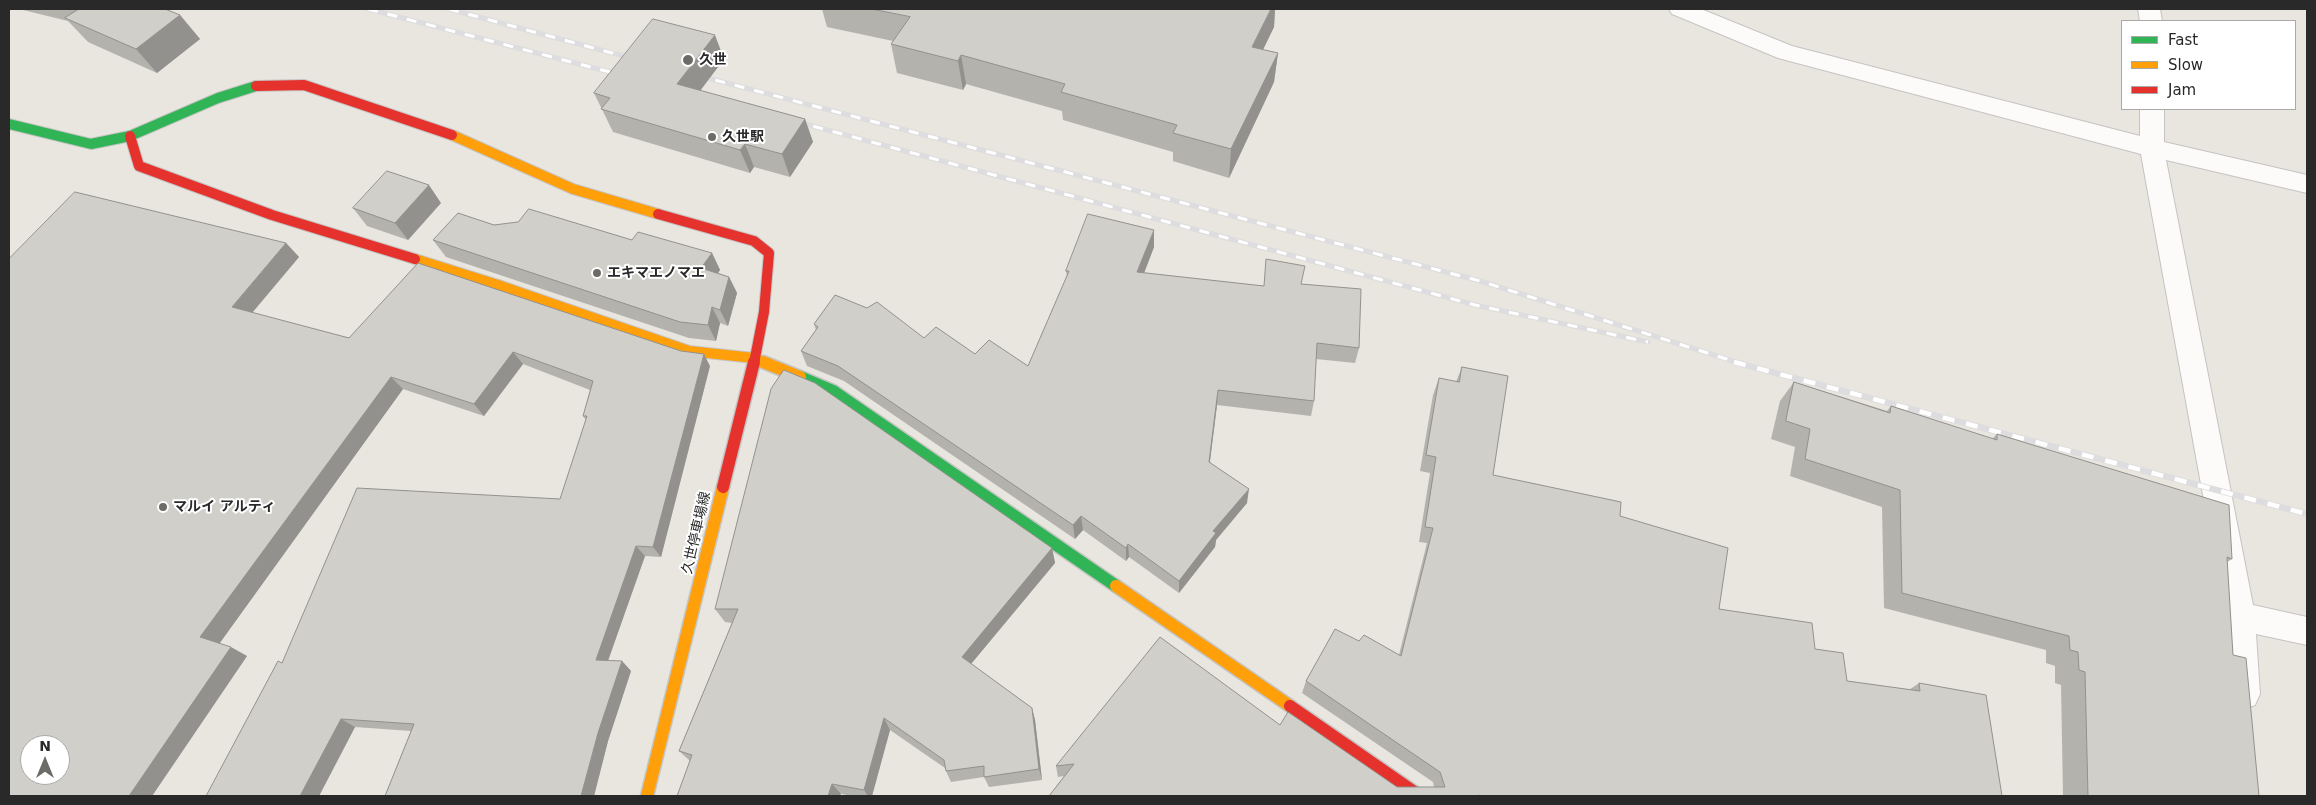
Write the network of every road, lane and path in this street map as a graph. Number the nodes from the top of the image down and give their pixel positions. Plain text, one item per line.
1 (1680, 9) edge
2 (2152, 110) edge
3 (9, 124) edge
4 (130, 136) junction
5 (2152, 148) junction
6 (2307, 184) edge
7 (754, 358) junction
8 (2240, 616) junction
9 (2307, 631) edge
10 (2246, 720) edge
11 (647, 796) edge
12 (1420, 796) edge

1 - 5 street
2 - 5 street
3 - 4 street, 久世停車場線
4 - 7 street
4 - 7 street, 久世停車場線
5 - 6 street
5 - 8 street
7 - 11 street, 久世停車場線
7 - 12 street
8 - 9 street
8 - 10 street

